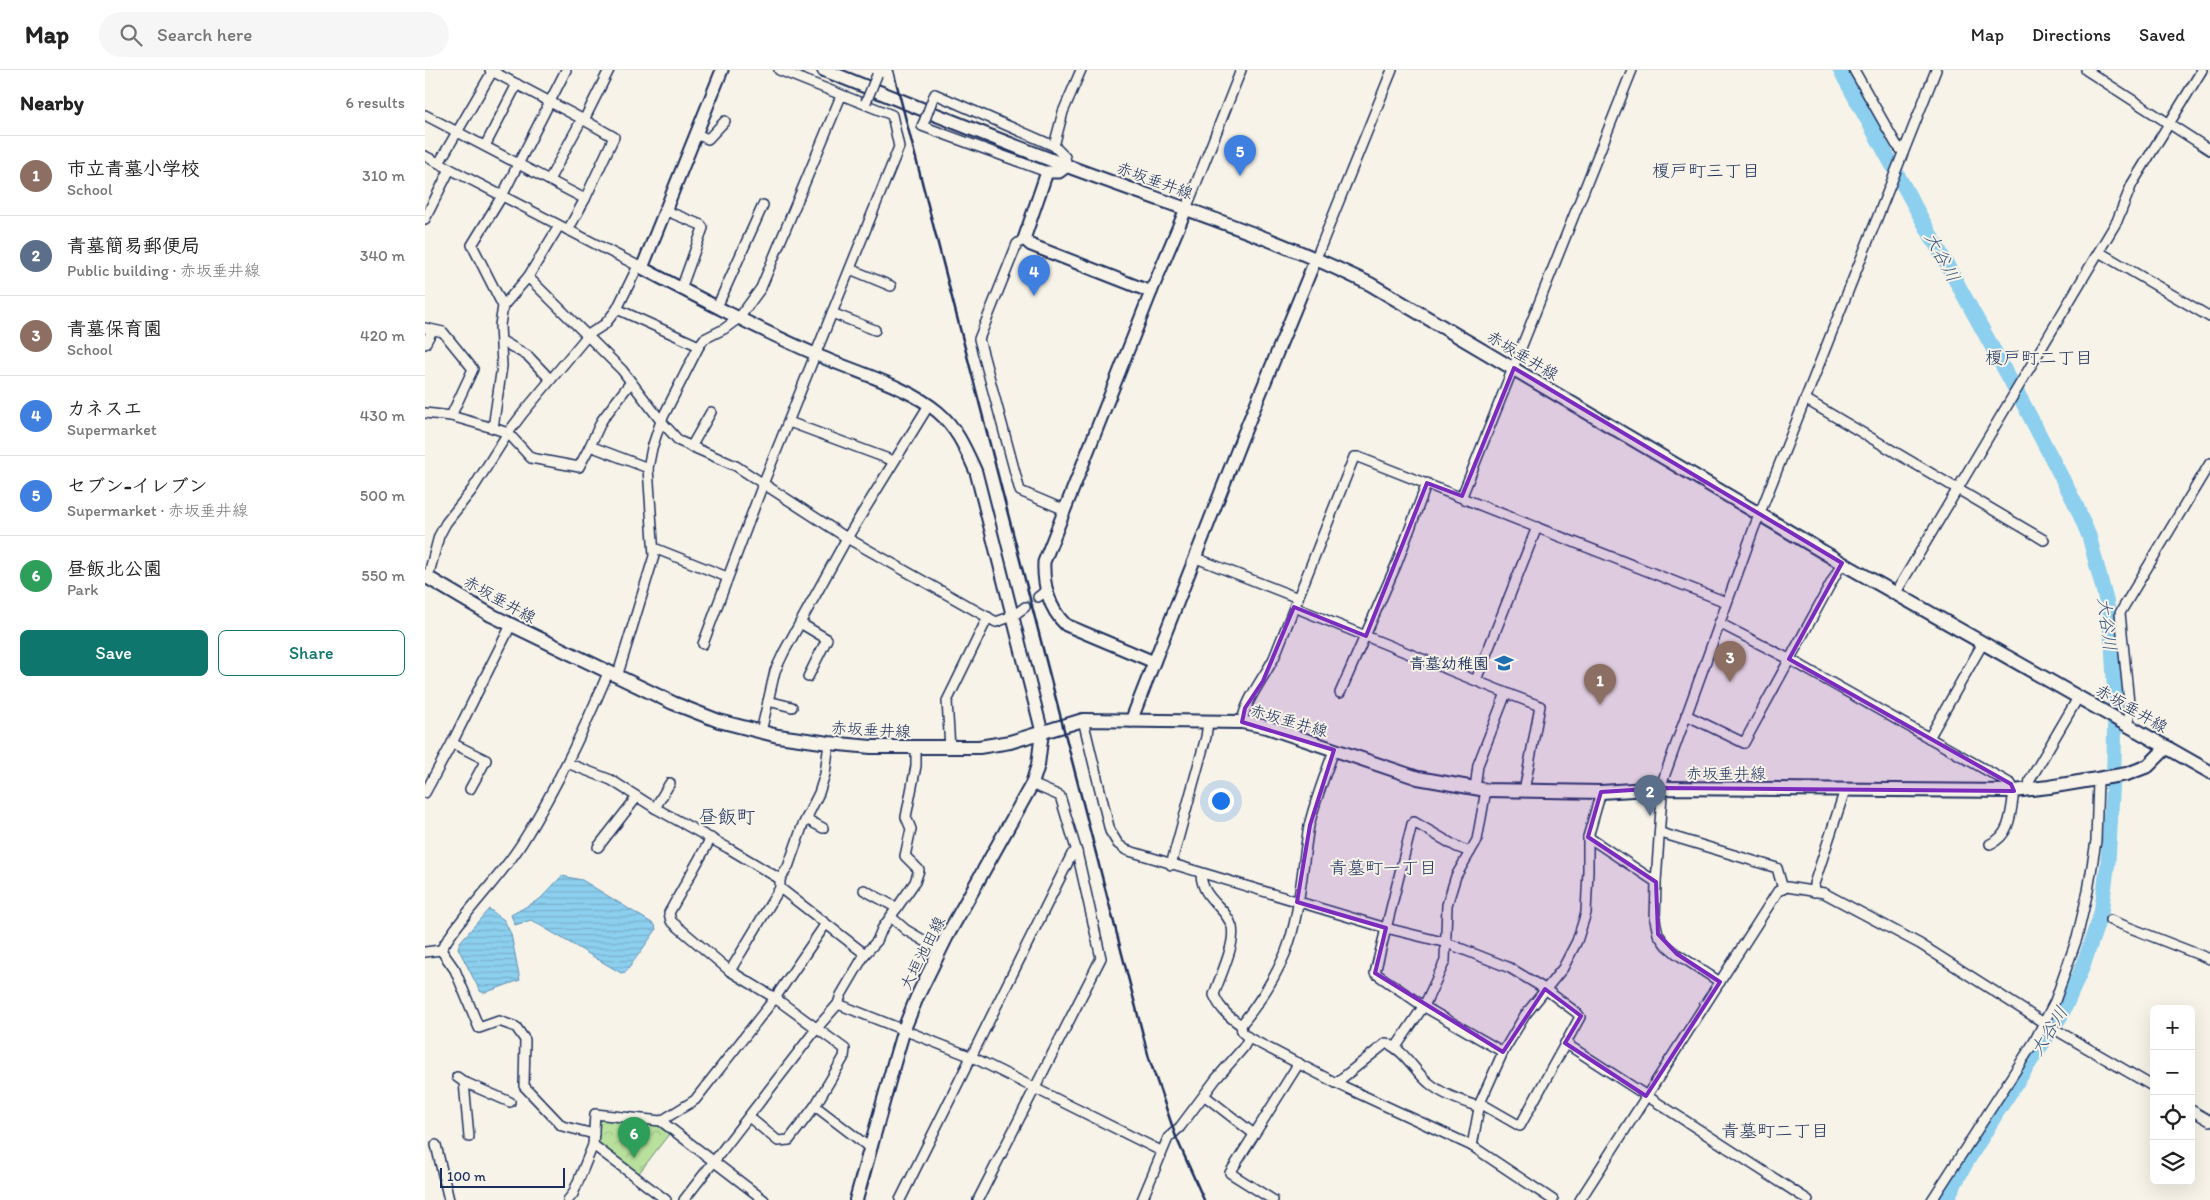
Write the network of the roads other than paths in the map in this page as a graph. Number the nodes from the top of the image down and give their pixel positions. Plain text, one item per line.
1 (566, 70) edge
2 (609, 70) edge
3 (722, 70) edge
4 (779, 70) edge
5 (824, 70) edge
6 (1081, 70) edge
7 (1241, 70) edge
8 (1392, 70) edge
9 (1632, 70) edge
10 (1854, 70) edge
11 (1936, 70) edge
12 (2086, 70) edge
13 (2202, 70) edge
14 (491, 71) edge
15 (875, 72) edge
16 (517, 84) junction
17 (841, 96) junction
18 (550, 102) junction
19 (865, 103) junction
20 (425, 115) edge
21 (583, 120) junction
22 (725, 121) dead end
23 (2168, 124) junction
24 (457, 132) junction
25 (696, 134) junction
26 (485, 146) junction
27 (1054, 146) junction
28 (2210, 150) edge
29 (1902, 155) junction
30 (425, 156) edge
31 (439, 164) junction
32 (518, 164) junction
33 (1067, 166) junction
34 (450, 169) junction
35 (1047, 172) junction
36 (549, 180) junction
37 (502, 196) junction
38 (585, 199) junction
39 (763, 205) dead end
40 (1187, 209) junction
41 (664, 210) junction
42 (425, 219) edge
43 (563, 228) junction
44 (1024, 239) junction
45 (2099, 252) junction
46 (1316, 258) junction
47 (640, 267) junction
48 (850, 269) junction
49 (528, 277) junction
50 (891, 286) dead end
51 (681, 289) junction
52 (1151, 292) junction
53 (503, 306) junction
54 (717, 307) junction
55 (617, 309) junction
56 (832, 313) junction
57 (2210, 317) edge
58 (739, 318) junction
59 (428, 329) edge
60 (875, 330) dead end
61 (588, 335) junction
62 (502, 341) junction
63 (425, 344) edge
64 (699, 346) junction
65 (816, 355) junction
66 (1514, 368) junction
67 (550, 379) junction
68 (631, 382) junction
69 (1805, 399) junction
70 (929, 405) junction
71 (425, 412) edge
72 (711, 412) dead end
73 (451, 416) junction
74 (661, 421) junction
75 (789, 422) junction
76 (493, 428) junction
77 (508, 433) junction
78 (590, 446) junction
79 (691, 447) junction
80 (894, 461) junction
81 (2210, 464) edge
82 (648, 468) junction
83 (1427, 483) junction
84 (763, 484) junction
85 (1957, 489) junction
86 (1463, 496) junction
87 (1065, 510) junction
88 (1759, 515) junction
89 (1537, 527) junction
90 (847, 538) junction
91 (2044, 540) dead end
92 (654, 548) junction
93 (1196, 558) junction
94 (1842, 563) junction
95 (427, 577) edge
96 (727, 577) junction
97 (1895, 594) junction
98 (1298, 598) junction
99 (1726, 602) junction
100 (1025, 607) tunnel mouth
101 (1294, 607) junction
102 (1013, 616) junction
103 (988, 617) junction
104 (800, 623) junction
105 (1719, 623) junction
106 (511, 625) junction
107 (1367, 636) junction
108 (1983, 643) junction
109 (703, 644) dead end
110 (1789, 659) junction
111 (1154, 662) junction
112 (612, 675) junction
113 (808, 677) dead end
114 (1476, 680) junction
115 (1506, 692) junction
116 (1340, 694) dead end
117 (2079, 696) junction
118 (768, 701) junction
119 (792, 707) dead end
120 (1686, 715) junction
121 (1083, 720) junction
122 (1131, 721) junction
123 (1208, 722) junction
124 (1242, 722) junction
125 (2125, 722) junction
126 (761, 732) junction
127 (1042, 732) junction
128 (1929, 738) junction
129 (451, 743) junction
130 (829, 744) junction
131 (2167, 747) junction
132 (916, 748) junction
133 (949, 748) junction
134 (1334, 750) junction
135 (567, 764) junction
136 (2210, 772) edge
137 (2101, 779) junction
138 (669, 783) dead end
139 (1032, 784) junction
140 (470, 788) dead end
141 (1663, 788) junction
142 (1481, 789) junction
143 (2028, 789) junction
144 (1845, 790) junction
145 (1524, 791) junction
146 (2013, 791) junction
147 (1601, 792) junction
148 (425, 793) edge
149 (637, 796) junction
150 (655, 808) junction
151 (806, 818) junction
152 (823, 828) dead end
153 (1661, 833) junction
154 (1588, 837) junction
155 (711, 838) junction
156 (1990, 844) dead end
157 (598, 847) dead end
158 (1077, 852) junction
159 (1470, 852) junction
160 (1171, 864) junction
161 (1201, 874) junction
162 (780, 879) junction
163 (1656, 882) junction
164 (780, 888) junction
165 (1783, 889) junction
166 (865, 890) dead end
167 (1813, 892) junction
168 (1297, 902) junction
169 (897, 908) junction
170 (891, 917) junction
171 (2110, 920) dead end
172 (825, 925) junction
173 (1385, 928) junction
174 (1447, 942) junction
175 (441, 950) junction
176 (940, 950) junction
177 (425, 952) edge
178 (865, 954) junction
179 (2210, 959) edge
180 (730, 970) junction
181 (1720, 982) junction
182 (1545, 989) junction
183 (775, 998) junction
184 (838, 1004) junction
185 (1423, 1006) junction
186 (2045, 1023) junction
187 (1241, 1025) junction
188 (817, 1028) junction
189 (904, 1029) junction
190 (1249, 1038) junction
191 (1565, 1043) junction
192 (1396, 1047) junction
193 (1503, 1052) junction
194 (972, 1057) junction
195 (1299, 1063) junction
196 (1337, 1083) junction
197 (2150, 1086) edge
198 (1034, 1087) junction
199 (1205, 1096) junction
200 (1646, 1096) junction
201 (510, 1102) dead end
202 (1480, 1105) junction
203 (815, 1106) junction
204 (2195, 1112) edge
205 (749, 1117) junction
206 (661, 1121) junction
207 (2210, 1121) edge
208 (594, 1134) junction
209 (1254, 1134) junction
210 (469, 1137) dead end
211 (436, 1145) dead end
212 (593, 1145) junction
213 (1472, 1146) junction
214 (870, 1148) junction
215 (1161, 1151) junction
216 (714, 1161) junction
217 (574, 1198) edge
218 (449, 1200) edge
219 (666, 1200) edge
220 (684, 1200) edge
221 (764, 1200) edge
222 (856, 1200) edge
223 (900, 1200) edge
224 (978, 1200) edge
225 (1142, 1200) edge
226 (1273, 1200) edge
227 (1553, 1200) edge
228 (1580, 1200) edge
229 (1808, 1200) edge
230 (1932, 1200) edge

1 - 18 street
2 - 21 street
3 - 25 street
4 - 17 street
5 - 33 main road, 赤坂垂井線
6 - 27 street
7 - 40 street
8 - 46 street
9 - 66 street
10 - 29 street
11 - 29 street
12 - 23 street
13 - 23 street
14 - 16 street
14 - 24 street
15 - 19 street, bridge
16 - 18 street
16 - 26 street
17 - 19 street
17 - 58 street
18 - 21 street
18 - 32 street
19 - 48 street
20 - 24 street
21 - 36 street
21 - 38 street
22 - 25 street
23 - 28 street
23 - 45 street
24 - 26 street
24 - 31 street
25 - 41 street
26 - 32 street
27 - 33 street
27 - 35 street, bridge
29 - 69 street
30 - 31 street
31 - 34 street
32 - 36 street
32 - 37 street
33 - 35 street
33 - 40 main road, 赤坂垂井線
34 - 37 street
34 - 42 street
35 - 44 street
36 - 38 street
37 - 43 street
37 - 53 street
38 - 43 street
39 - 54 street
40 - 46 main road, 赤坂垂井線
40 - 52 street
41 - 47 street
41 - 51 street
43 - 47 street
43 - 49 street
44 - 52 street
44 - 87 street
45 - 57 street
45 - 85 street
46 - 66 main road, 赤坂垂井線
46 - 93 street
47 - 51 street
47 - 55 street
48 - 50 street
48 - 56 street
49 - 53 street
49 - 61 street
51 - 54 street
52 - 87 street
53 - 62 street
54 - 58 street
55 - 61 street
55 - 64 street
56 - 60 street
56 - 65 street
58 - 64 street
58 - 65 street
59 - 63 street
59 - 73 street
61 - 67 street
61 - 68 street
62 - 67 street
62 - 76 street
64 - 74 street
65 - 70 street
65 - 75 street
66 - 86 street
66 - 88 main road, 赤坂垂井線
67 - 77 street
68 - 74 street
68 - 78 street
69 - 85 street
69 - 88 street
70 - 80 street
70 - 102 street
71 - 73 street
72 - 79 street
73 - 76 street
74 - 79 street
74 - 82 street
75 - 80 street
75 - 84 street
76 - 77 street
77 - 78 street
77 - 95 street
78 - 82 street
79 - 84 street
80 - 90 street
81 - 125 street
82 - 92 street
83 - 86 street
83 - 98 street
83 - 107 street
84 - 90 street
84 - 96 street
85 - 91 street
85 - 97 street
86 - 89 street
87 - 111 street
88 - 94 main road, 赤坂垂井線
88 - 99 street
89 - 99 street
89 - 114 street
90 - 103 street
90 - 104 street
92 - 96 street
92 - 112 street
93 - 98 street
93 - 111 street
94 - 97 main road, 赤坂垂井線
94 - 110 street
95 - 106 main road, 赤坂垂井線
96 - 109 street
97 - 108 main road, 赤坂垂井線
98 - 101 street
99 - 105 street
100 - 102 street
101 - 107 street
101 - 124 street
102 - 103 street
102 - 127 street
103 - 133 street
104 - 113 street
104 - 118 street
105 - 110 street
105 - 120 street
106 - 112 main road, 赤坂垂井線
106 - 129 street
107 - 114 street
107 - 116 street
108 - 117 main road, 赤坂垂井線
108 - 128 street
110 - 120 street
110 - 128 street
111 - 122 street
112 - 126 main road, 赤坂垂井線
112 - 135 street
114 - 115 street
115 - 142 street
115 - 145 street
117 - 125 main road, 赤坂垂井線
117 - 143 street
118 - 119 street
118 - 126 street
120 - 141 street
121 - 122 main road, 赤坂垂井線
121 - 127 main road, 赤坂垂井線
121 - 160 street
122 - 123 main road, 赤坂垂井線
123 - 124 main road, 赤坂垂井線
123 - 160 street
124 - 134 main road, 赤坂垂井線
125 - 131 main road, 赤坂垂井線
126 - 130 main road, 赤坂垂井線
127 - 133 main road, 赤坂垂井線
127 - 139 main road, 大垣池田線
128 - 146 street
129 - 140 street
129 - 148 street
130 - 132 main road, 赤坂垂井線
130 - 151 street
131 - 136 main road, 赤坂垂井線
131 - 137 main road, 赤坂垂井線
132 - 133 main road, 赤坂垂井線
132 - 169 street
134 - 142 main road, 赤坂垂井線
134 - 168 street
135 - 149 street
135 - 175 street
137 - 143 main road, 赤坂垂井線
137 - 186 street
138 - 150 street
139 - 158 street
139 - 176 main road, 大垣池田線
141 - 144 main road, 赤坂垂井線
141 - 147 main road, 赤坂垂井線
141 - 153 street
142 - 145 main road, 赤坂垂井線
142 - 159 street
143 - 146 main road, 赤坂垂井線
144 - 146 main road, 赤坂垂井線
144 - 167 street
145 - 147 main road, 赤坂垂井線
146 - 156 street
147 - 154 street
149 - 150 street
149 - 157 street
150 - 155 street
151 - 152 street
151 - 162 street
153 - 163 street
153 - 165 street
154 - 163 street
154 - 182 street
155 - 162 street
155 - 180 street
158 - 194 street
158 - 198 street
159 - 173 street
159 - 174 street
160 - 161 street
161 - 168 street
161 - 187 street
162 - 164 street
163 - 181 street
164 - 172 street
164 - 180 street
165 - 167 street
165 - 181 street
166 - 169 street
167 - 186 street
168 - 173 street
168 - 187 street
169 - 170 street
170 - 176 street
170 - 178 street
171 - 179 street
172 - 178 street
172 - 183 street
173 - 174 street
173 - 185 street
174 - 182 street
174 - 185 street
175 - 177 street
175 - 208 street
176 - 189 main road, 大垣池田線
178 - 184 street
180 - 183 street
181 - 200 street
182 - 191 street
182 - 193 street
183 - 188 street
183 - 206 street
184 - 188 street
184 - 189 street
185 - 192 street
185 - 193 street
186 - 197 street
186 - 230 street
187 - 190 street
188 - 203 street
188 - 205 street
189 - 194 street
189 - 214 main road, 大垣池田線
190 - 195 street
190 - 199 street
191 - 200 street
191 - 202 street
192 - 196 street
192 - 202 street
193 - 202 street
194 - 198 street
194 - 223 street
195 - 196 street
195 - 209 street
196 - 213 street
198 - 215 street
198 - 224 street
199 - 209 street
199 - 215 street
200 - 228 street
200 - 229 street
201 - 210 street
202 - 213 street
203 - 205 street
203 - 214 street
204 - 207 street
205 - 216 street
206 - 208 street
206 - 216 street
208 - 212 street
209 - 226 street
211 - 218 street
212 - 217 street
212 - 219 street
213 - 227 street
214 - 222 main road, 大垣池田線
215 - 225 street
216 - 220 street
216 - 221 street

